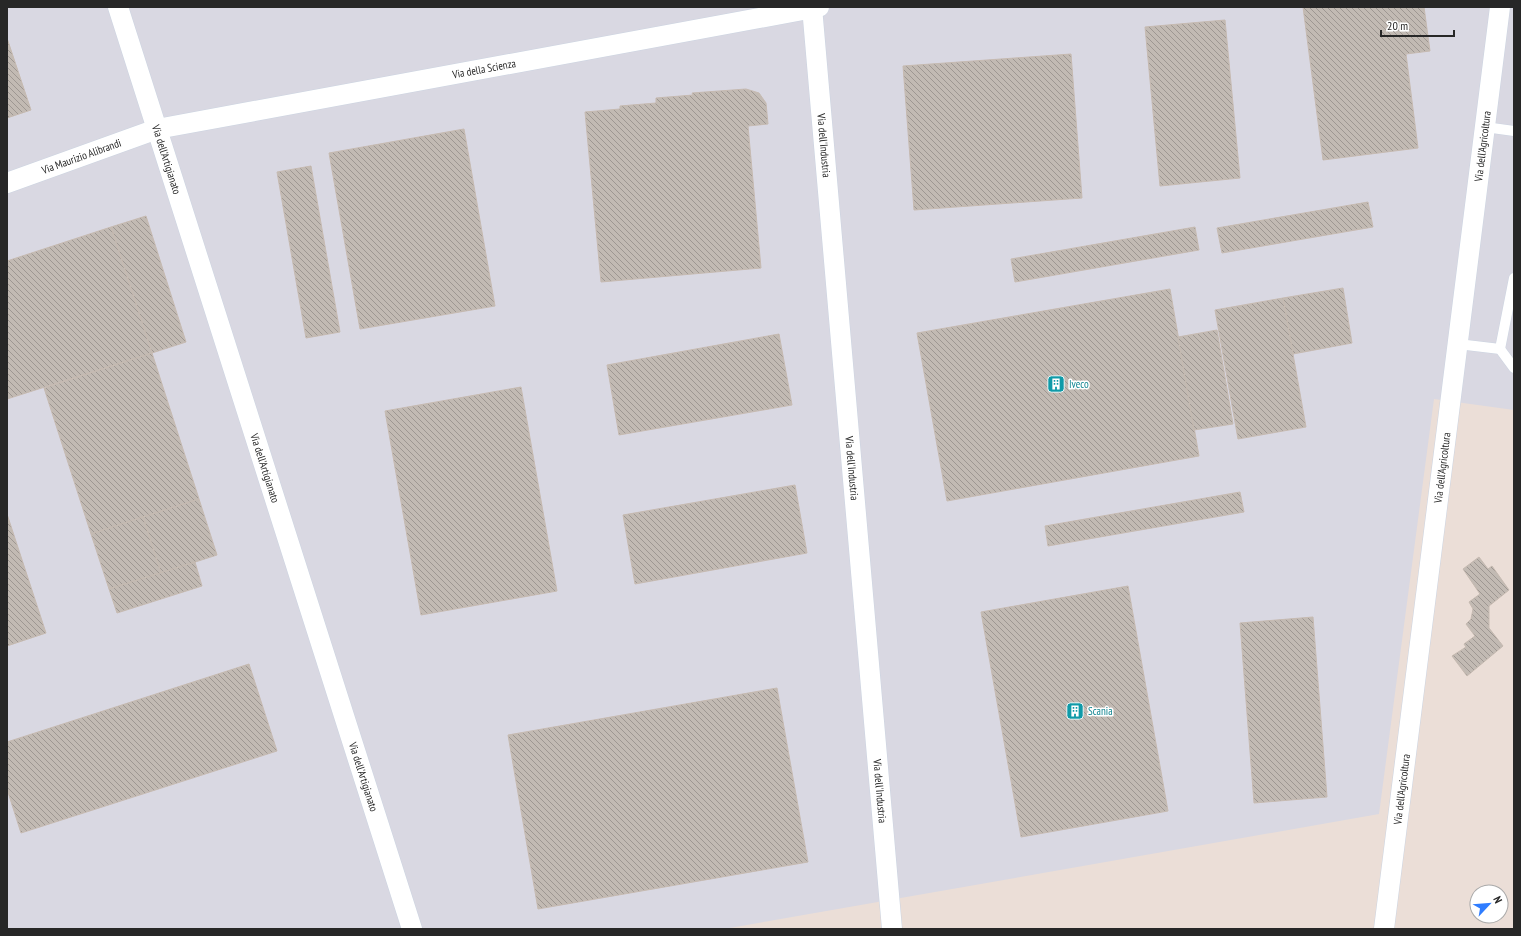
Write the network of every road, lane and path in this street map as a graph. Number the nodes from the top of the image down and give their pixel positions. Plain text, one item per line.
1 (118, 7) edge
2 (815, 7) edge
3 (1500, 7) edge
4 (1485, 127) junction
5 (157, 129) junction
6 (1514, 131) edge
7 (7, 183) edge
8 (1514, 278) edge
9 (1458, 344) junction
10 (1500, 349) junction
11 (1514, 368) edge
12 (412, 929) edge
13 (892, 929) edge
14 (1384, 929) edge

1 - 5 street, Via dell'Artigianato
2 - 5 street, Via della Scienza
2 - 13 street, Via dell'Industria
3 - 4 street, Via dell'Agricoltura
4 - 6 lane
4 - 9 street, Via dell'Agricoltura
5 - 7 street, Via Maurizio Alibrandi
5 - 12 street, Via dell'Artigianato
8 - 10 lane
9 - 10 lane
9 - 14 street, Via dell'Agricoltura
10 - 11 lane

